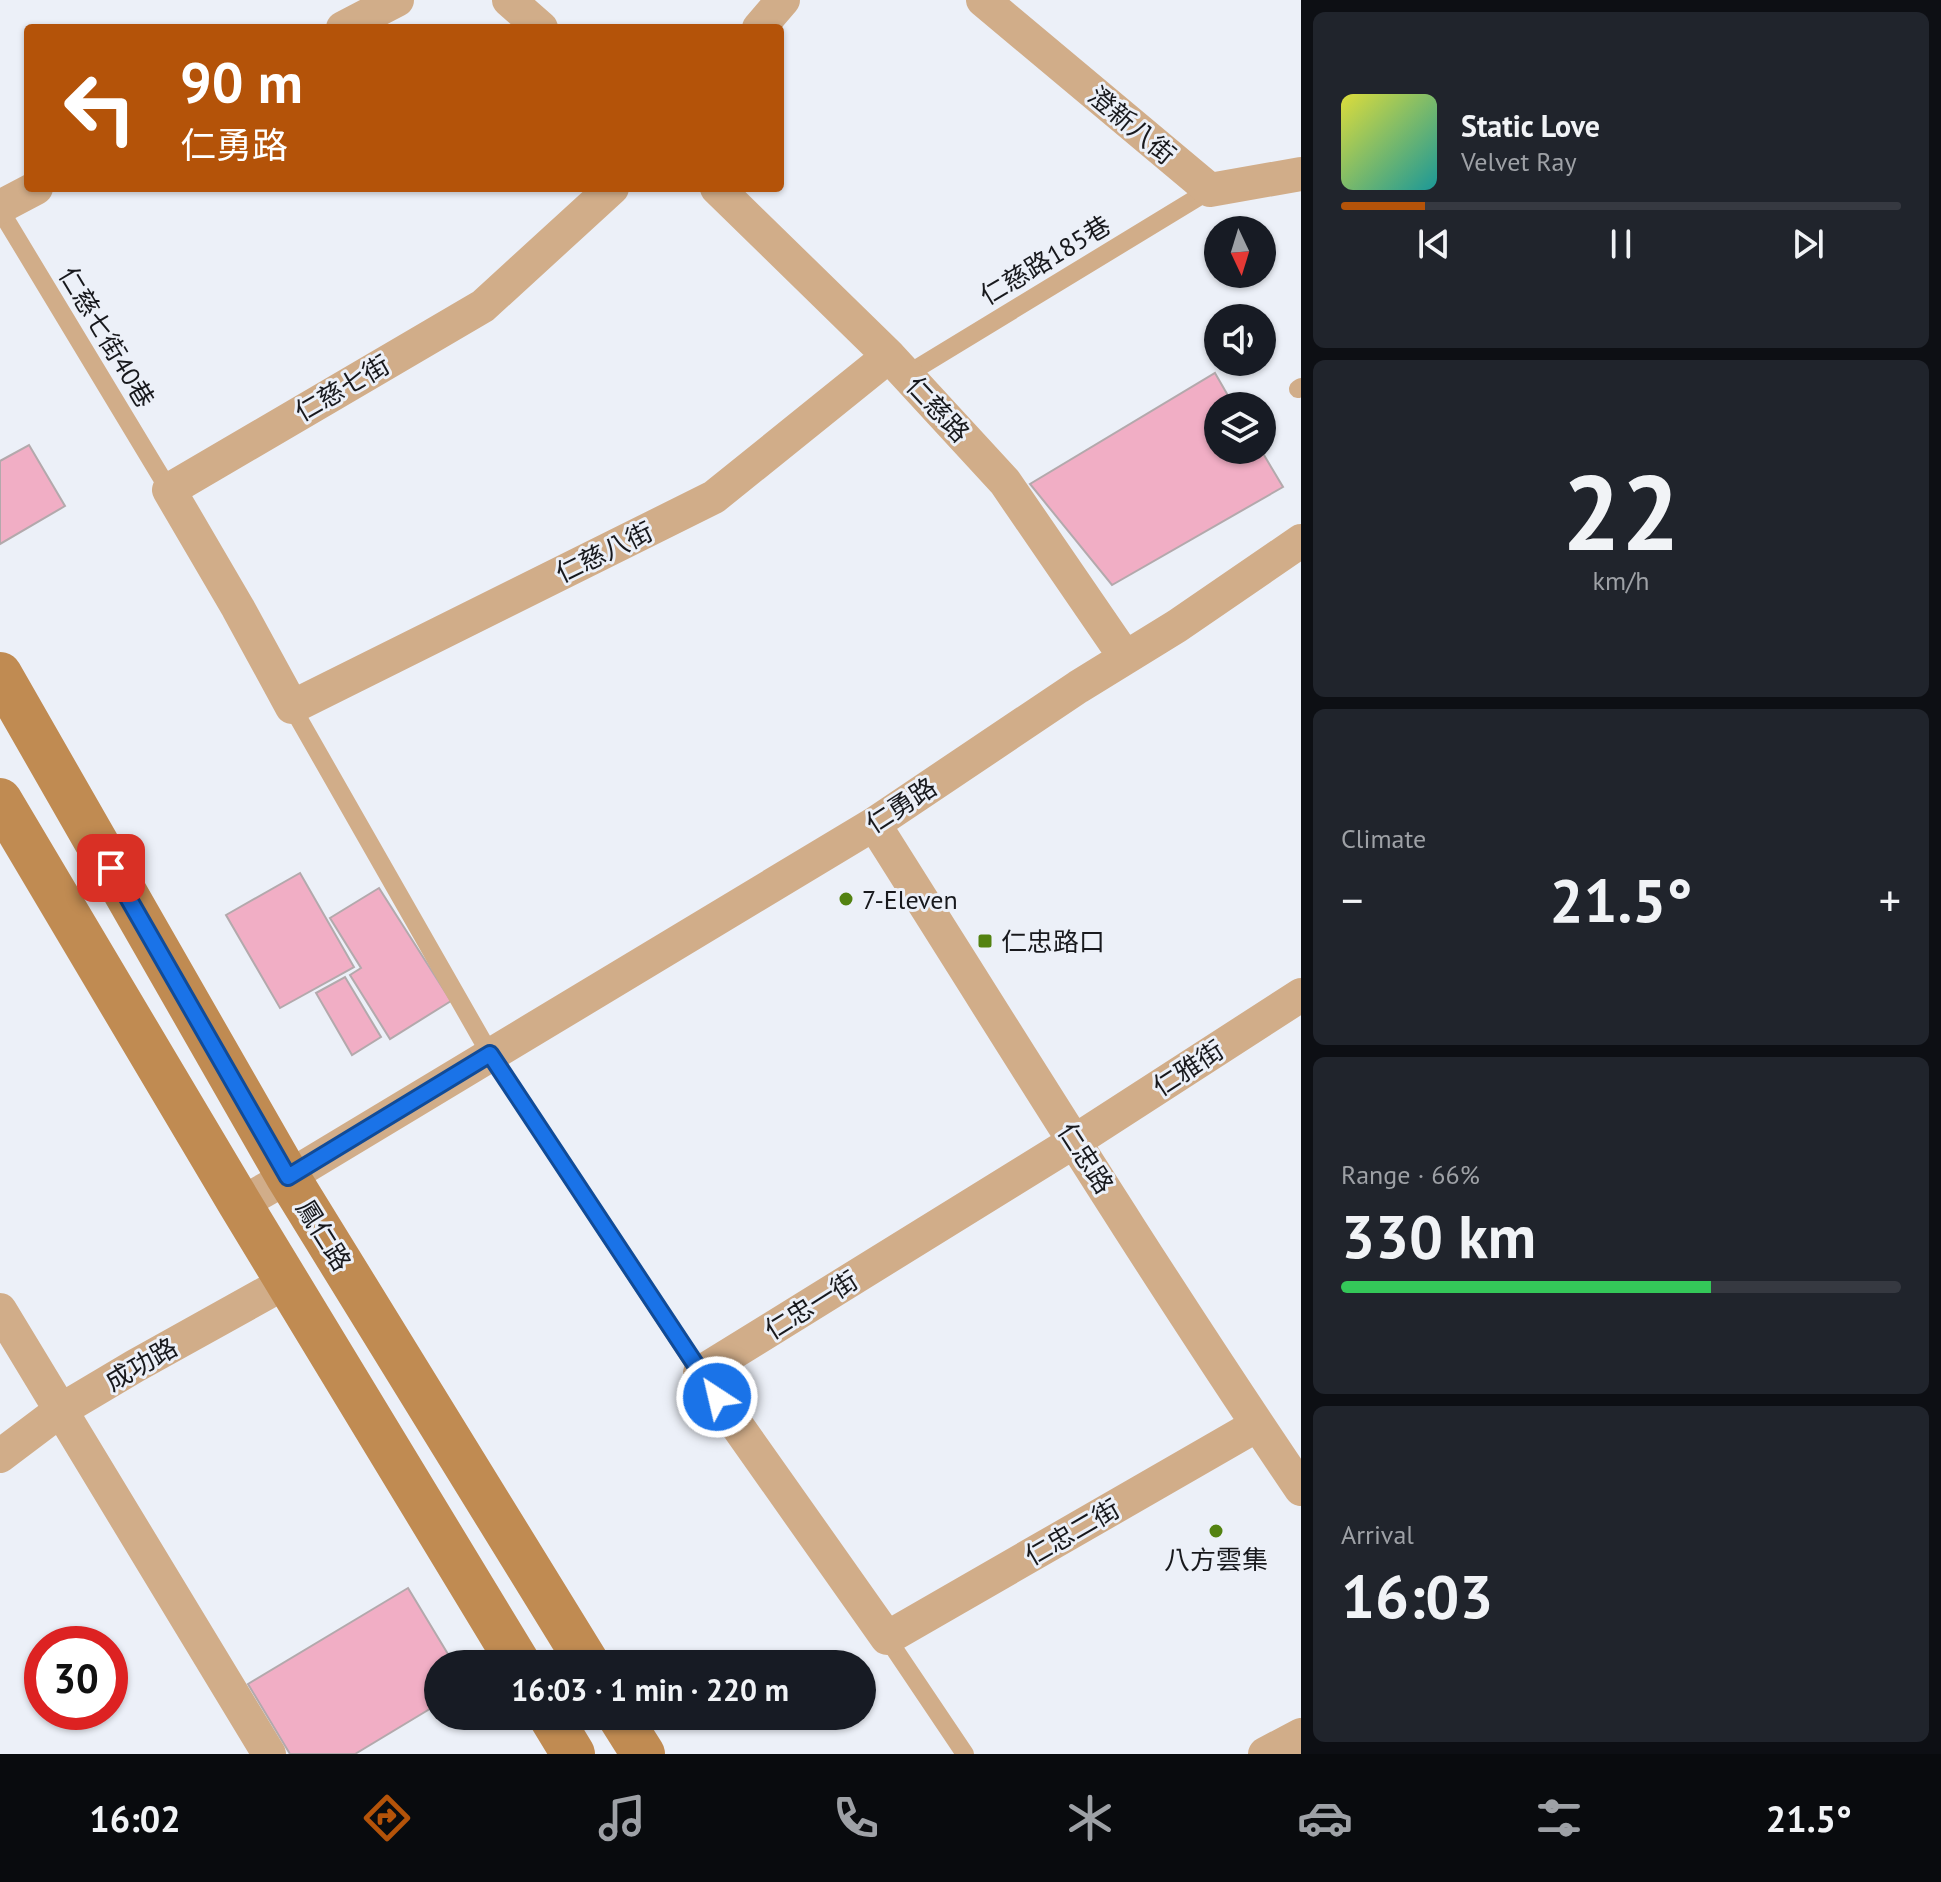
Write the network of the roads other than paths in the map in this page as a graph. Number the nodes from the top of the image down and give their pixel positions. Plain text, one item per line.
1 (397, 0) edge
2 (509, 0) edge
3 (783, 0) edge
4 (983, 0) edge
5 (351, 24) edge
6 (536, 24) edge
7 (762, 24) edge
8 (1301, 174) edge
9 (1210, 190) junction
10 (29, 192) edge
11 (608, 192) edge
12 (721, 192) edge
13 (0, 209) edge
14 (898, 366) junction
15 (169, 490) junction
16 (1301, 541) edge
17 (1125, 657) junction
18 (0, 674) edge
19 (292, 707) junction
20 (0, 800) edge
21 (874, 824) junction
22 (1301, 995) edge
23 (490, 1054) junction
24 (1075, 1141) junction
25 (288, 1177) junction
26 (240, 1204) junction
27 (288, 1281) junction
28 (0, 1310) edge
29 (700, 1373) junction
30 (61, 1410) junction
31 (1257, 1425) junction
32 (0, 1456) edge
33 (1301, 1489) edge
34 (887, 1638) junction
35 (511, 1650) edge
36 (579, 1650) edge
37 (558, 1730) edge
38 (628, 1730) edge
39 (1301, 1735) edge
40 (269, 1754) edge
41 (573, 1754) edge
42 (643, 1754) edge
43 (965, 1754) edge
44 (1265, 1754) edge

1 - 5 street
2 - 6 street
3 - 7 street
4 - 9 street, 澄新八街
8 - 9 street
9 - 14 lane, 仁慈路185巷
10 - 13 street
11 - 15 street, 仁慈七街
12 - 14 street, 仁慈路
13 - 15 lane, 仁慈七街40巷
14 - 17 street, 仁慈路
14 - 19 street, 仁慈八街
15 - 19 street
16 - 17 street, 仁勇路
17 - 21 street, 仁勇路
18 - 25 main road, 鳳仁路
19 - 23 lane
20 - 26 main road
21 - 23 street, 仁勇路
21 - 24 street, 仁忠路
22 - 24 street, 仁雅街
23 - 25 street, 仁勇路
23 - 29 lane
24 - 29 street, 仁忠一街
24 - 31 street, 仁忠路
25 - 26 street, 仁勇路
25 - 36 main road, 鳳仁路
26 - 27 main road
27 - 30 street, 成功路
27 - 35 main road
28 - 30 street
29 - 34 street
30 - 32 street, 成功路
30 - 40 street
31 - 33 street, 仁忠路
31 - 34 street, 仁忠二街
34 - 43 lane
37 - 41 main road
38 - 42 main road
39 - 44 street

